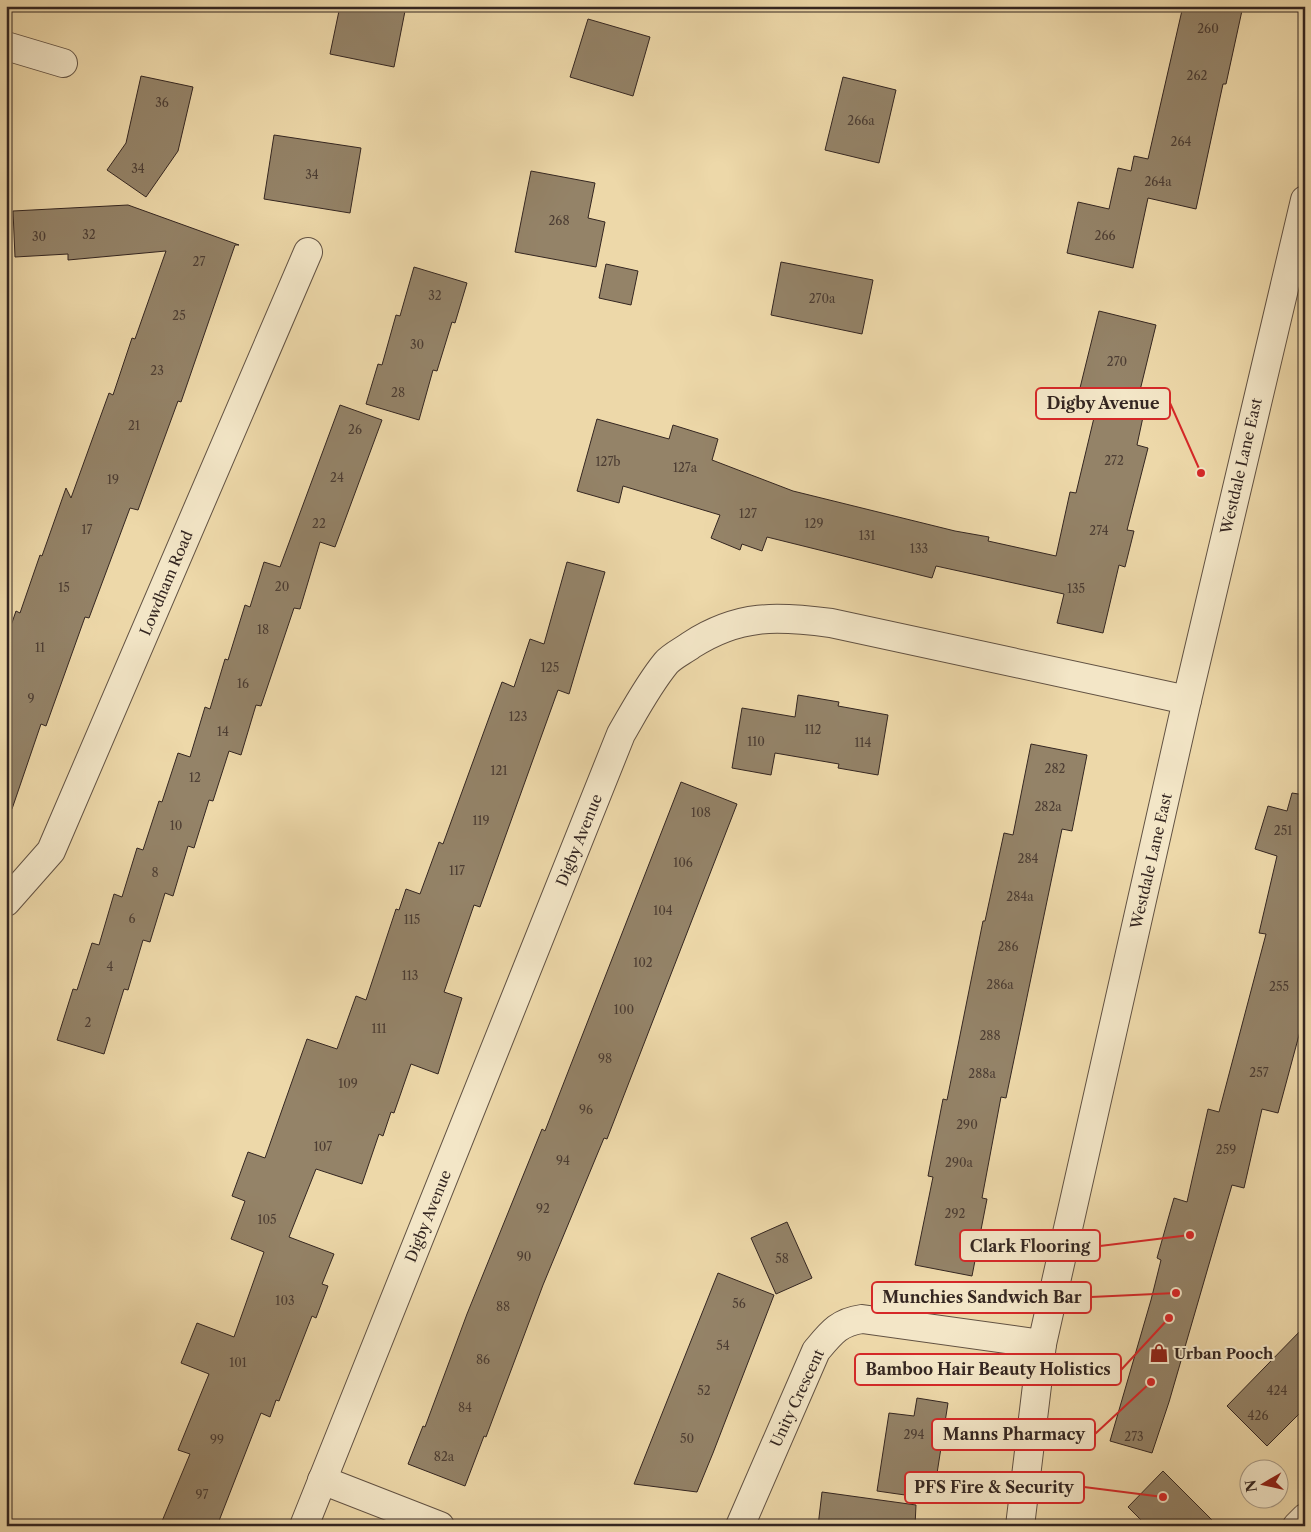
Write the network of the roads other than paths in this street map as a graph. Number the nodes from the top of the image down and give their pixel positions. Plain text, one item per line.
1 (6, 46) edge
2 (63, 63) dead end
3 (1305, 200) edge
4 (308, 252) dead end
5 (1187, 700) junction
6 (6, 902) edge
7 (1042, 1344) junction
8 (322, 1480) junction
9 (1305, 1518) edge
10 (304, 1526) edge
11 (440, 1526) edge
12 (740, 1526) edge
13 (1020, 1526) edge
14 (1297, 1526) edge

1 - 2 street
3 - 5 street, Westdale Lane East
4 - 6 street, Lowdham Road
5 - 7 street, Westdale Lane East
5 - 8 street, Digby Avenue
7 - 12 street, Unity Crescent
7 - 13 street, Westdale Lane East
8 - 10 street, Digby Avenue
8 - 11 street
9 - 14 street

